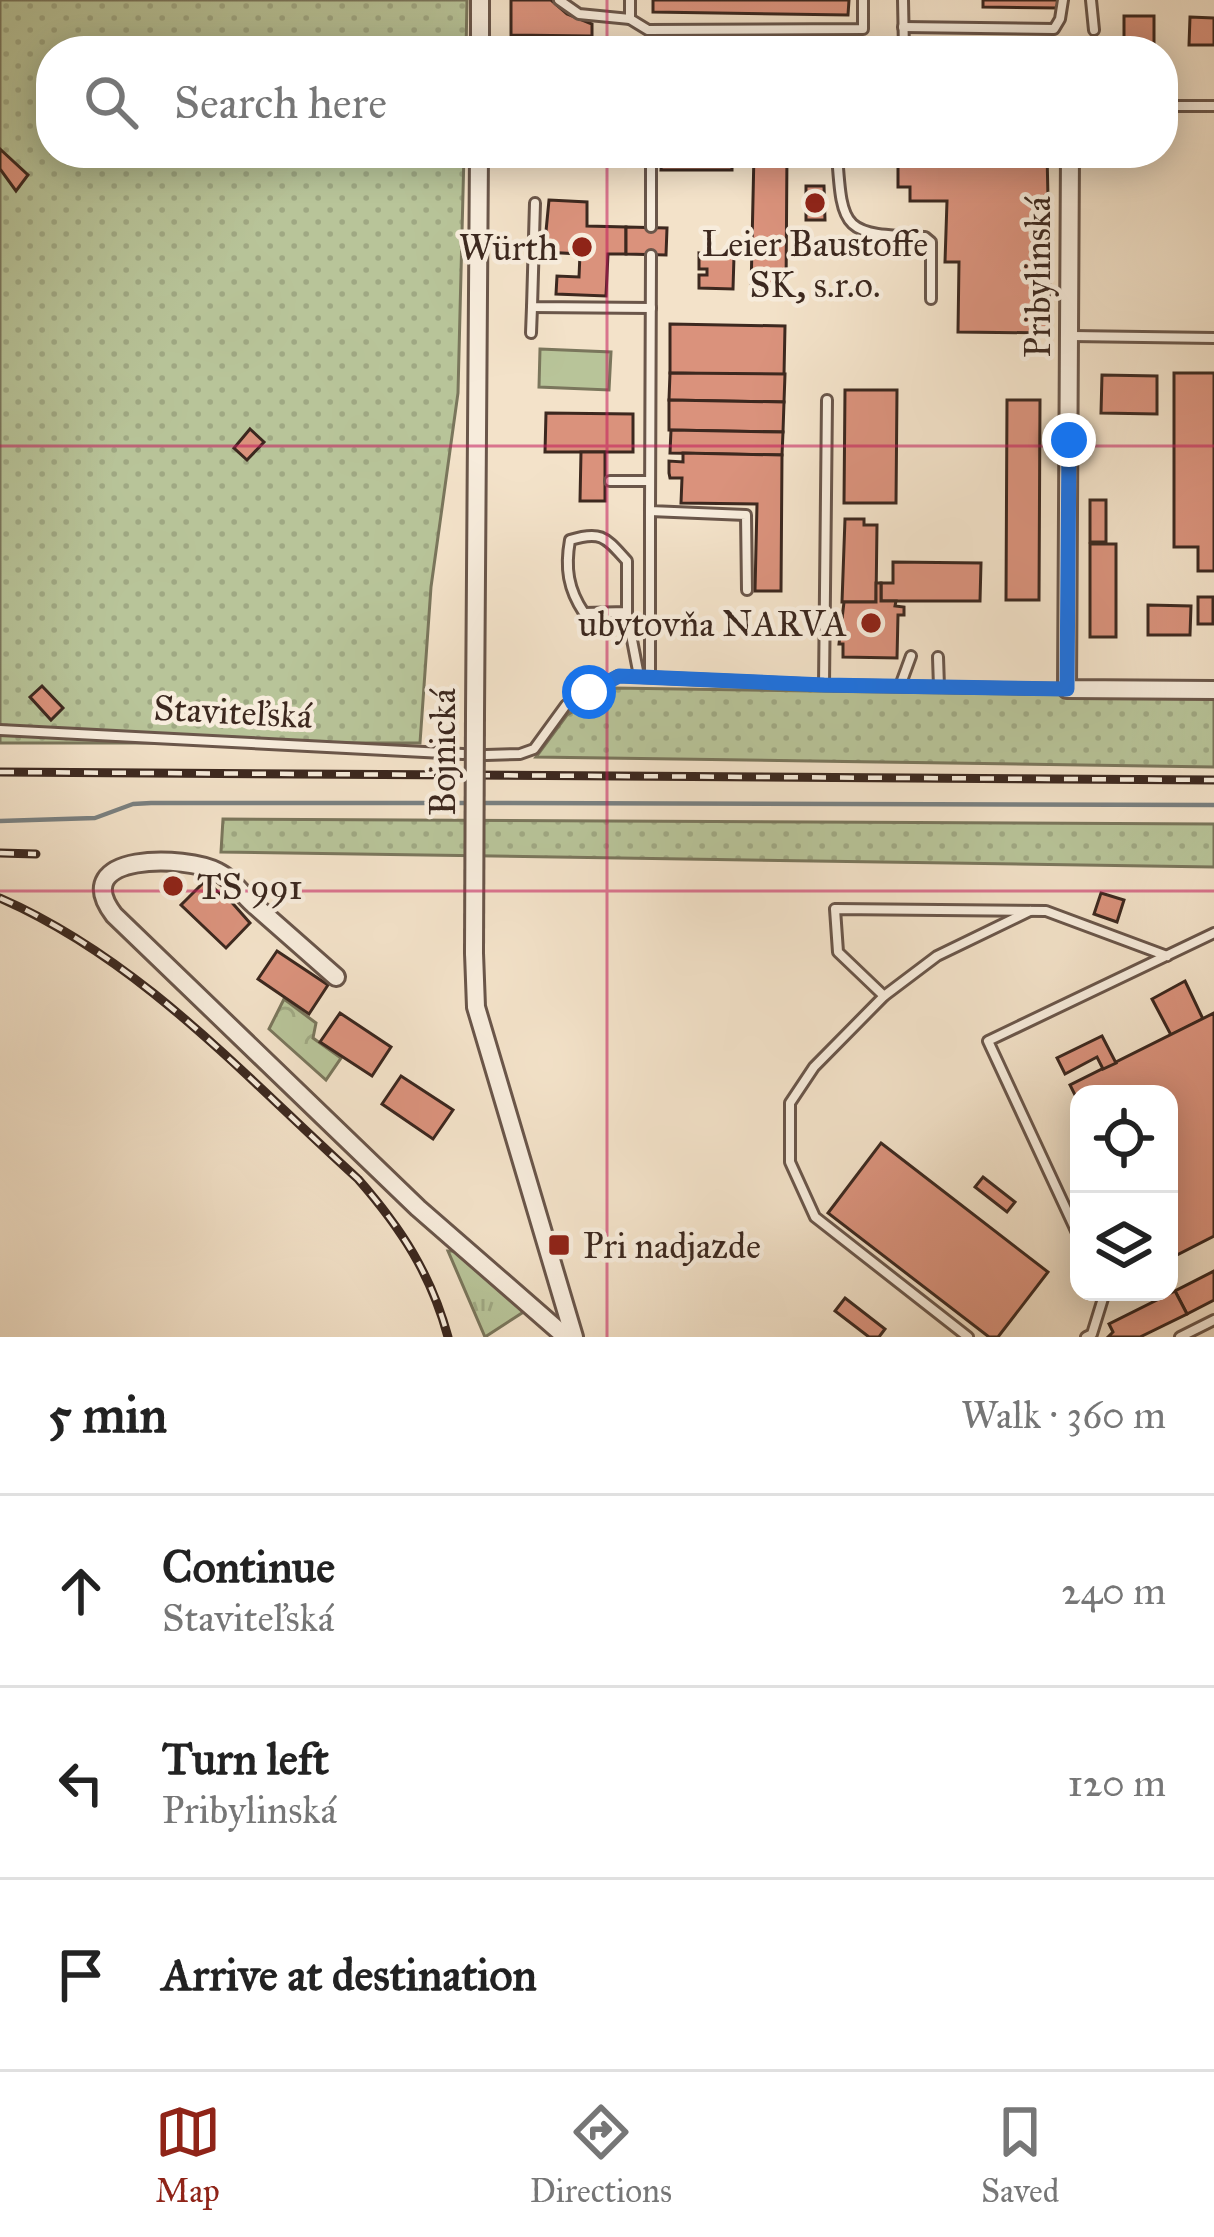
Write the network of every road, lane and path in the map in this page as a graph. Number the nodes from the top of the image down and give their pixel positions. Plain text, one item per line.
1 (480, 0) edge
2 (559, 0) edge
3 (631, 0) edge
4 (862, 0) edge
5 (904, 0) edge
6 (1063, 0) edge
7 (1091, 0) edge
8 (630, 19) junction
9 (904, 27) junction
10 (1094, 30) dead end
11 (479, 36) edge
12 (904, 36) edge
13 (1178, 106) edge
14 (1214, 106) edge
15 (479, 168) edge
16 (651, 168) edge
17 (838, 168) edge
18 (1070, 168) edge
19 (535, 203) dead end
20 (651, 227) dead end
21 (651, 255) dead end
22 (931, 299) dead end
23 (532, 307) junction
24 (651, 308) junction
25 (531, 334) dead end
26 (1070, 336) junction
27 (1214, 338) edge
28 (827, 400) dead end
29 (610, 481) dead end
30 (650, 481) junction
31 (650, 512) junction
32 (747, 590) dead end
33 (627, 612) junction
34 (938, 657) dead end
35 (639, 676) junction
36 (650, 676) junction
37 (824, 685) junction
38 (900, 686) junction
39 (921, 687) junction
40 (939, 687) junction
41 (1067, 689) junction
42 (1214, 690) edge
43 (0, 730) edge
44 (463, 754) dead end
45 (486, 755) dead end
46 (1030, 911) junction
47 (1213, 937) edge
48 (1167, 956) junction
49 (336, 977) dead end
50 (884, 996) junction
51 (1070, 1218) edge
52 (1102, 1301) edge
53 (1214, 1320) edge
54 (570, 1337) edge
55 (968, 1337) edge
56 (1086, 1337) edge
57 (1180, 1337) edge

1 - 11 street
2 - 8 lane
3 - 8 lane
4 - 8 lane
5 - 9 lane
6 - 9 lane
7 - 10 lane
9 - 12 lane
13 - 14 lane
15 - 54 street, Bojnická, bridge
16 - 20 lane
17 - 22 lane
18 - 26 street, Pribylinská
19 - 23 lane
21 - 24 lane
23 - 24 lane
23 - 25 lane
24 - 30 lane
26 - 27 lane
26 - 41 street, Pribylinská
28 - 37 lane
29 - 30 lane
30 - 31 lane
31 - 32 lane
31 - 36 lane
33 - 33 lane
33 - 35 lane
34 - 40 lane
35 - 36 lane
35 - 45 lane
36 - 37 lane
37 - 38 lane
38 - 39 lane
38 - 39 lane
39 - 40 lane
40 - 41 lane
41 - 42 street
43 - 44 lane, Staviteľská
46 - 48 lane
46 - 50 lane
46 - 50 lane
47 - 48 lane
48 - 51 lane
49 - 54 street, Bojnická
50 - 55 lane
52 - 56 lane
53 - 57 lane

